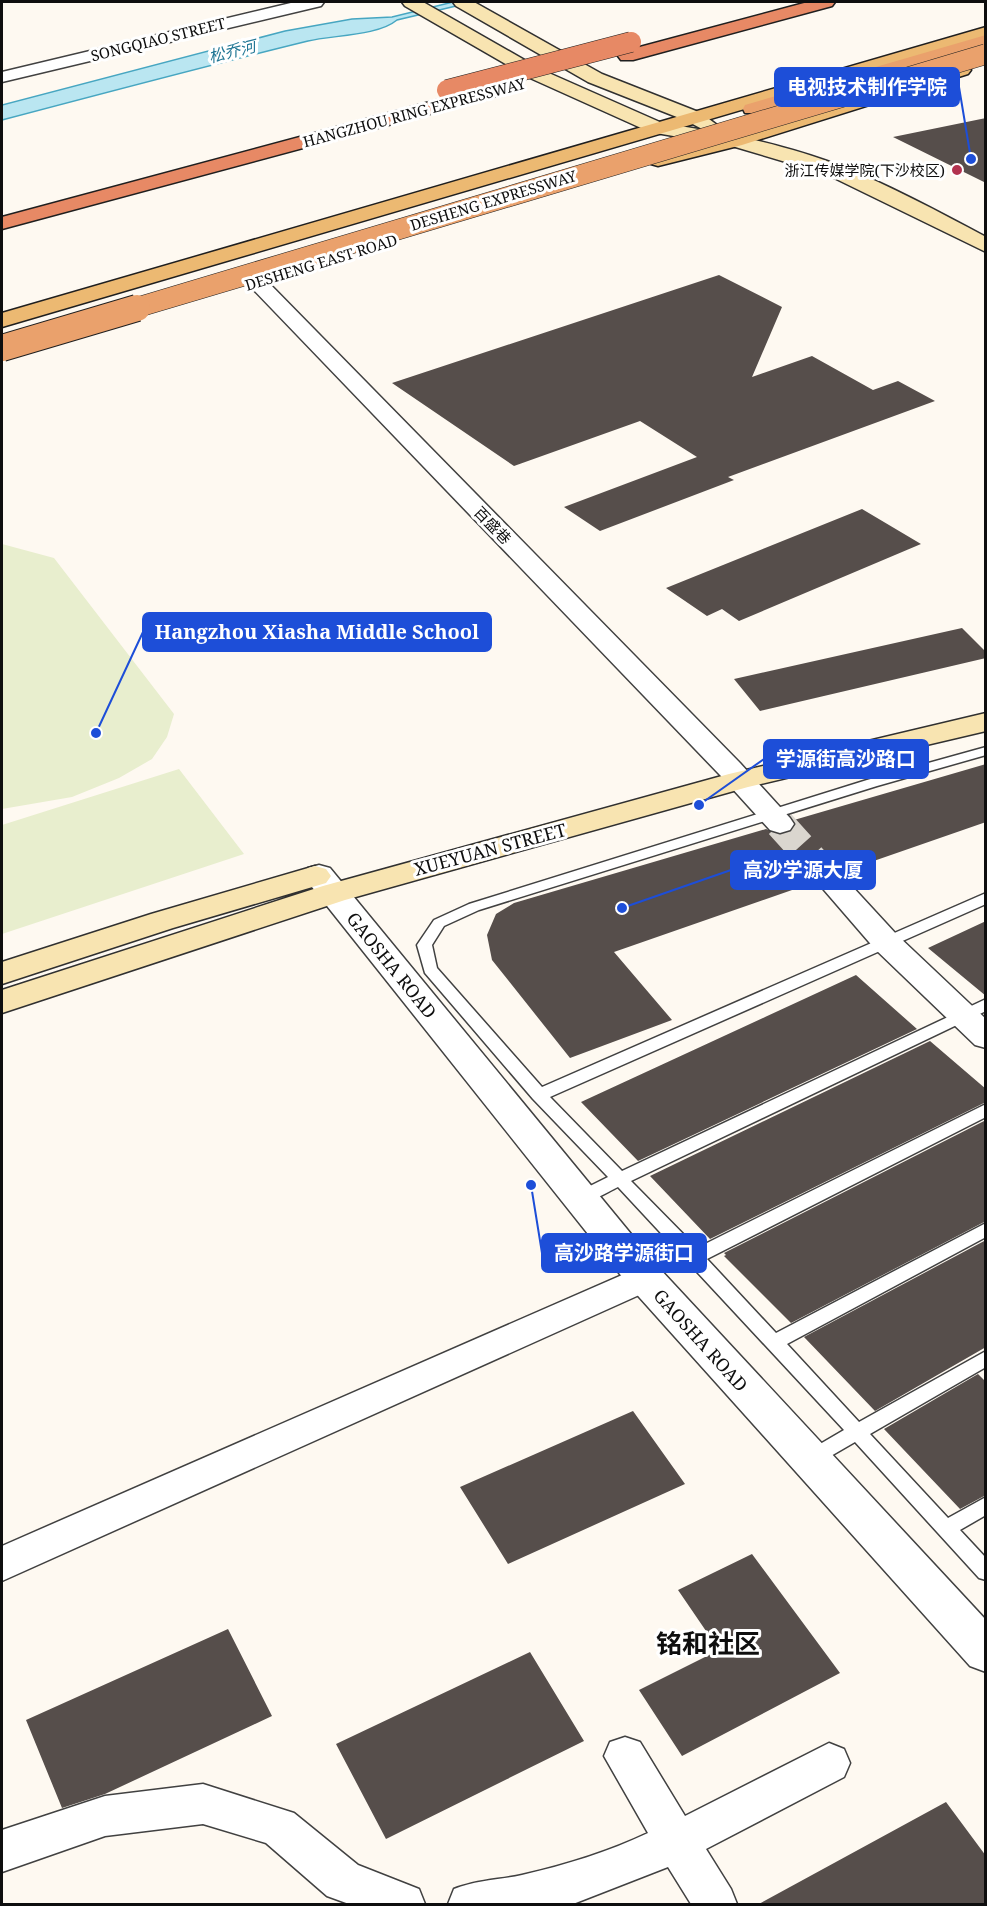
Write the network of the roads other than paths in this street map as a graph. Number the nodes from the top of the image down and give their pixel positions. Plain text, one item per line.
1 (315, 2) edge
2 (462, 2) edge
3 (782, 2) edge
4 (825, 2) edge
5 (415, 4) edge
6 (986, 36) edge
7 (629, 49) junction
8 (986, 54) edge
9 (986, 61) edge
10 (2, 77) edge
11 (909, 77) junction
12 (694, 117) junction
13 (657, 128) junction
14 (735, 141) junction
15 (2, 209) edge
16 (2, 223) edge
17 (986, 246) edge
18 (256, 281) junction
19 (2, 320) edge
20 (2, 330) edge
21 (2, 348) edge
22 (2, 359) edge
23 (986, 705) edge
24 (986, 722) edge
25 (986, 751) edge
26 (735, 775) junction
27 (776, 819) junction
28 (828, 877) tunnel mouth
29 (326, 884) junction
30 (986, 898) edge
31 (886, 942) junction
32 (2, 973) edge
33 (2, 1002) edge
34 (974, 1010) edge
35 (986, 1038) edge
36 (539, 1095) junction
37 (986, 1110) edge
38 (618, 1178) junction
39 (580, 1198) junction
40 (986, 1229) edge
41 (694, 1257) junction
42 (645, 1278) junction
43 (773, 1343) junction
44 (986, 1358) edge
45 (856, 1432) junction
46 (810, 1459) junction
47 (986, 1505) edge
48 (945, 1529) junction
49 (2, 1564) edge
50 (986, 1572) edge
51 (986, 1653) edge
52 (625, 1756) dead end
53 (829, 1763) dead end
54 (676, 1841) junction
55 (2, 1851) edge
56 (404, 1905) edge
57 (470, 1905) edge
58 (715, 1905) edge

1 - 10 street, SONGQIAO STREET
2 - 12 main road
3 - 7 highway, HANGZHOU RING EXPRESSWAY
4 - 7 highway, HANGZHOU RING EXPRESSWAY
5 - 13 main road
6 - 12 main road, DESHENG EAST ROAD
6 - 20 highway, DESHENG EXPRESSWAY
7 - 15 highway, HANGZHOU RING EXPRESSWAY, bridge
7 - 16 highway, HANGZHOU RING EXPRESSWAY
8 - 11 highway, DESHENG EXPRESSWAY, bridge
9 - 11 highway, bridge
9 - 14 main road, DESHENG EAST ROAD
11 - 21 highway, DESHENG EXPRESSWAY, bridge
12 - 13 main road, DESHENG EAST ROAD
12 - 14 main road
13 - 14 main road
13 - 19 main road, DESHENG EAST ROAD
14 - 17 main road
14 - 18 main road, DESHENG EAST ROAD
18 - 22 main road, DESHENG EAST ROAD
18 - 26 street, 百盛巷
23 - 26 main road, XUEYUAN STREET
24 - 26 main road, XUEYUAN STREET
25 - 27 lane
26 - 27 street, 百盛巷
26 - 29 main road, XUEYUAN STREET
27 - 36 lane
28 - 31 street
29 - 32 main road, XUEYUAN STREET
29 - 33 main road, XUEYUAN STREET
29 - 39 street, GAOSHA ROAD
30 - 31 lane
31 - 34 street
31 - 36 lane
34 - 35 street
34 - 38 lane
36 - 38 lane
37 - 41 lane
38 - 39 lane
38 - 41 lane
39 - 42 street, GAOSHA ROAD
40 - 43 lane
41 - 43 lane
42 - 46 street, GAOSHA ROAD
42 - 49 street
43 - 45 lane
44 - 45 lane
45 - 46 lane
45 - 48 lane
46 - 51 street, GAOSHA ROAD
47 - 48 lane
48 - 50 lane
52 - 54 street
53 - 54 street
54 - 57 street
54 - 58 street
55 - 56 street

